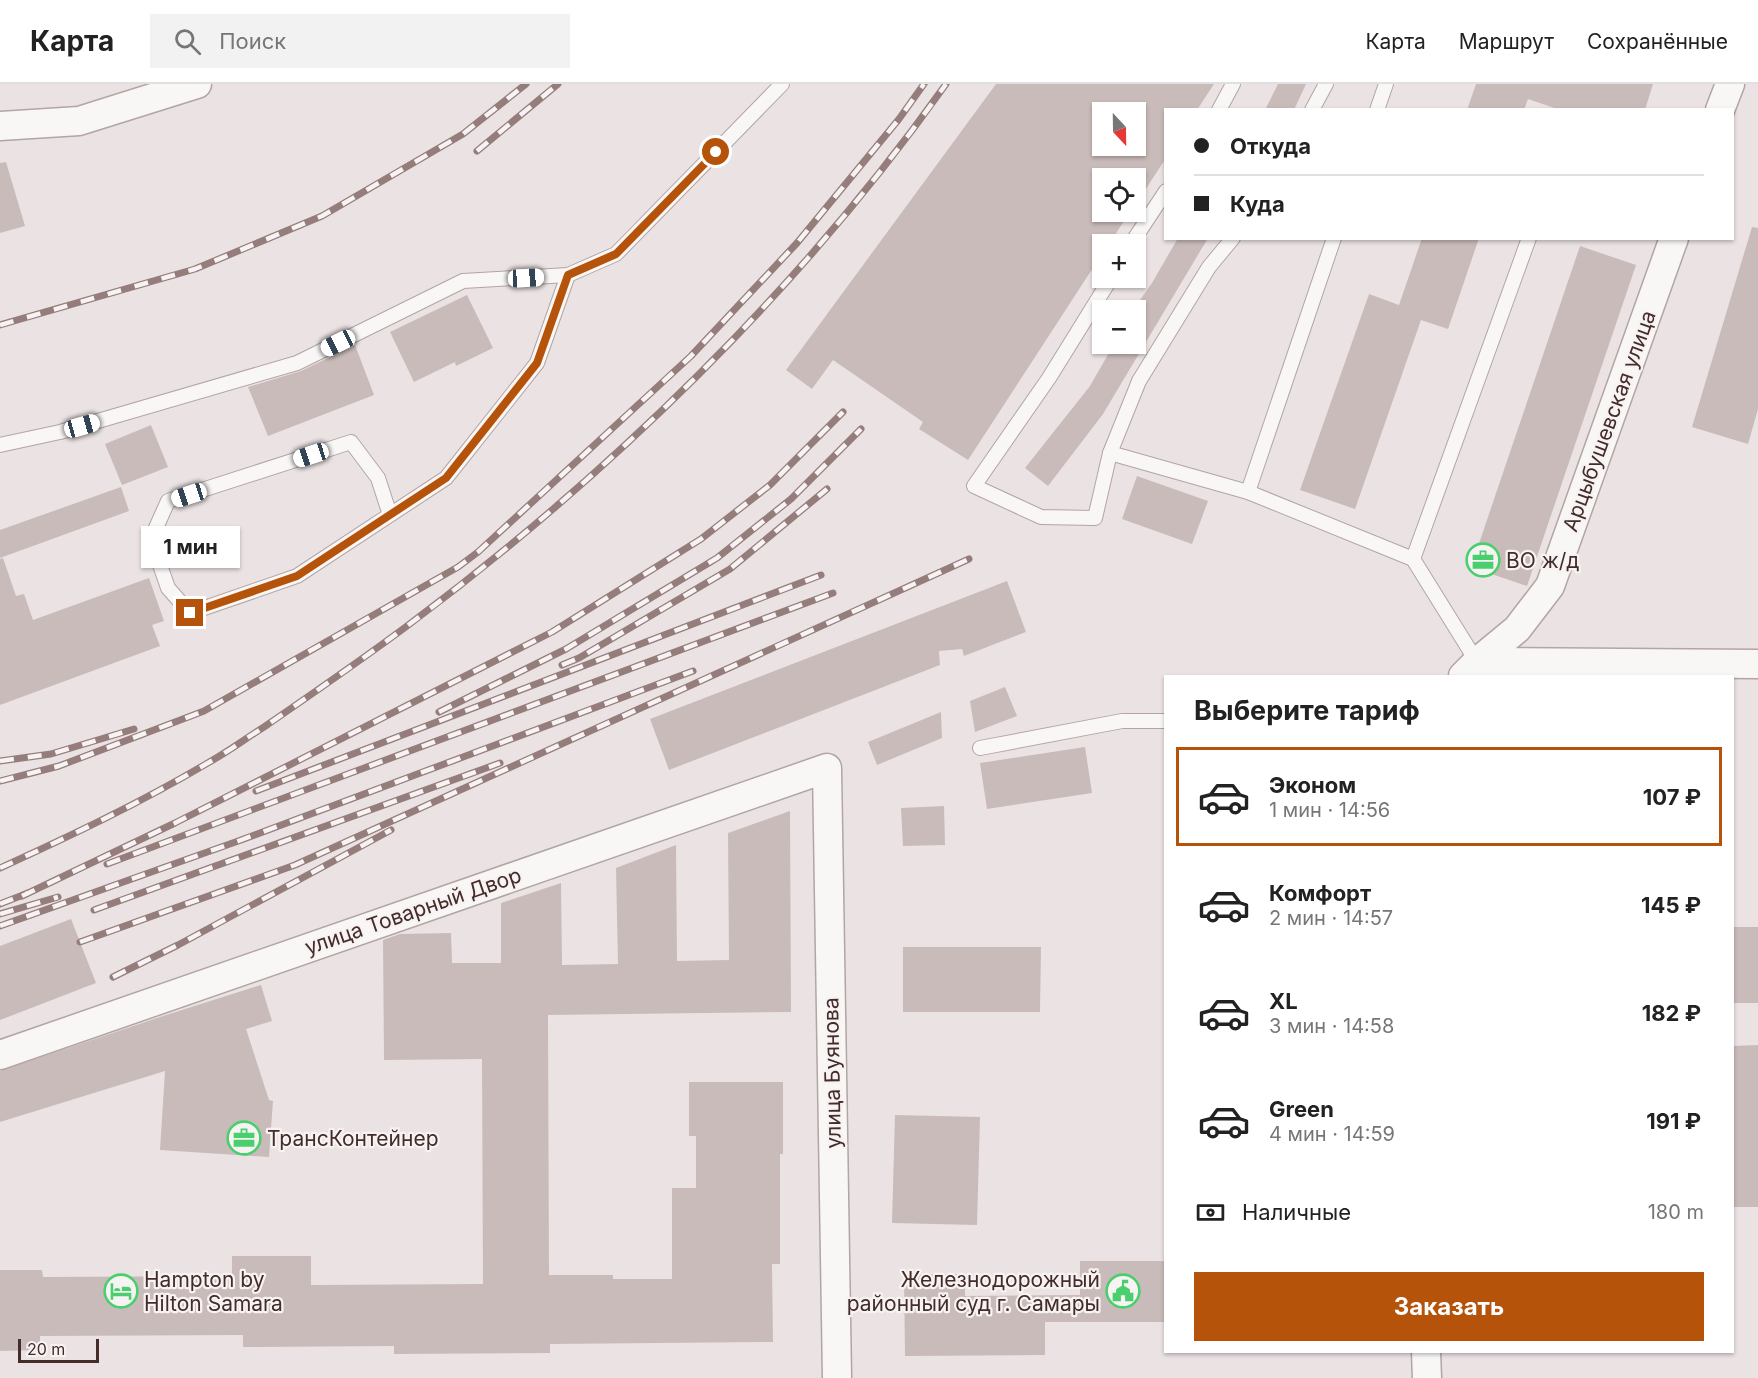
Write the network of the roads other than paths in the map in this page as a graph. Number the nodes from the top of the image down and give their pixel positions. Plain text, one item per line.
1 (197, 84) edge
2 (782, 84) edge
3 (1233, 84) edge
4 (1326, 84) edge
5 (1386, 84) edge
6 (1730, 84) edge
7 (1220, 108) edge
8 (1313, 108) edge
9 (1378, 108) edge
10 (1721, 108) edge
11 (0, 126) edge
12 (1164, 194) edge
13 (1138, 234) edge
14 (1231, 240) edge
15 (1333, 240) edge
16 (1528, 240) edge
17 (1673, 240) edge
18 (568, 275) junction
19 (1105, 288) edge
20 (0, 445) edge
21 (1110, 453) junction
22 (1248, 492) junction
23 (390, 515) junction
24 (1413, 559) junction
25 (1758, 664) edge
26 (1470, 669) edge
27 (1164, 721) edge
28 (980, 748) dead end
29 (827, 768) joint
30 (0, 1055) edge
31 (1426, 1353) edge
32 (837, 1378) edge
33 (1426, 1378) edge

1 - 11 street
2 - 18 lane
3 - 7 lane
4 - 8 lane
5 - 9 lane
6 - 10 street
12 - 13 lane
14 - 21 lane
15 - 22 lane
16 - 24 lane
17 - 26 street, Арцыбушевская улица
18 - 20 lane
18 - 23 lane
19 - 21 lane
21 - 22 lane
22 - 24 lane
23 - 23 lane
24 - 26 lane
25 - 26 street
27 - 28 lane
29 - 30 street, улица Товарный Двор
29 - 32 street, улица Буянова
31 - 33 street

